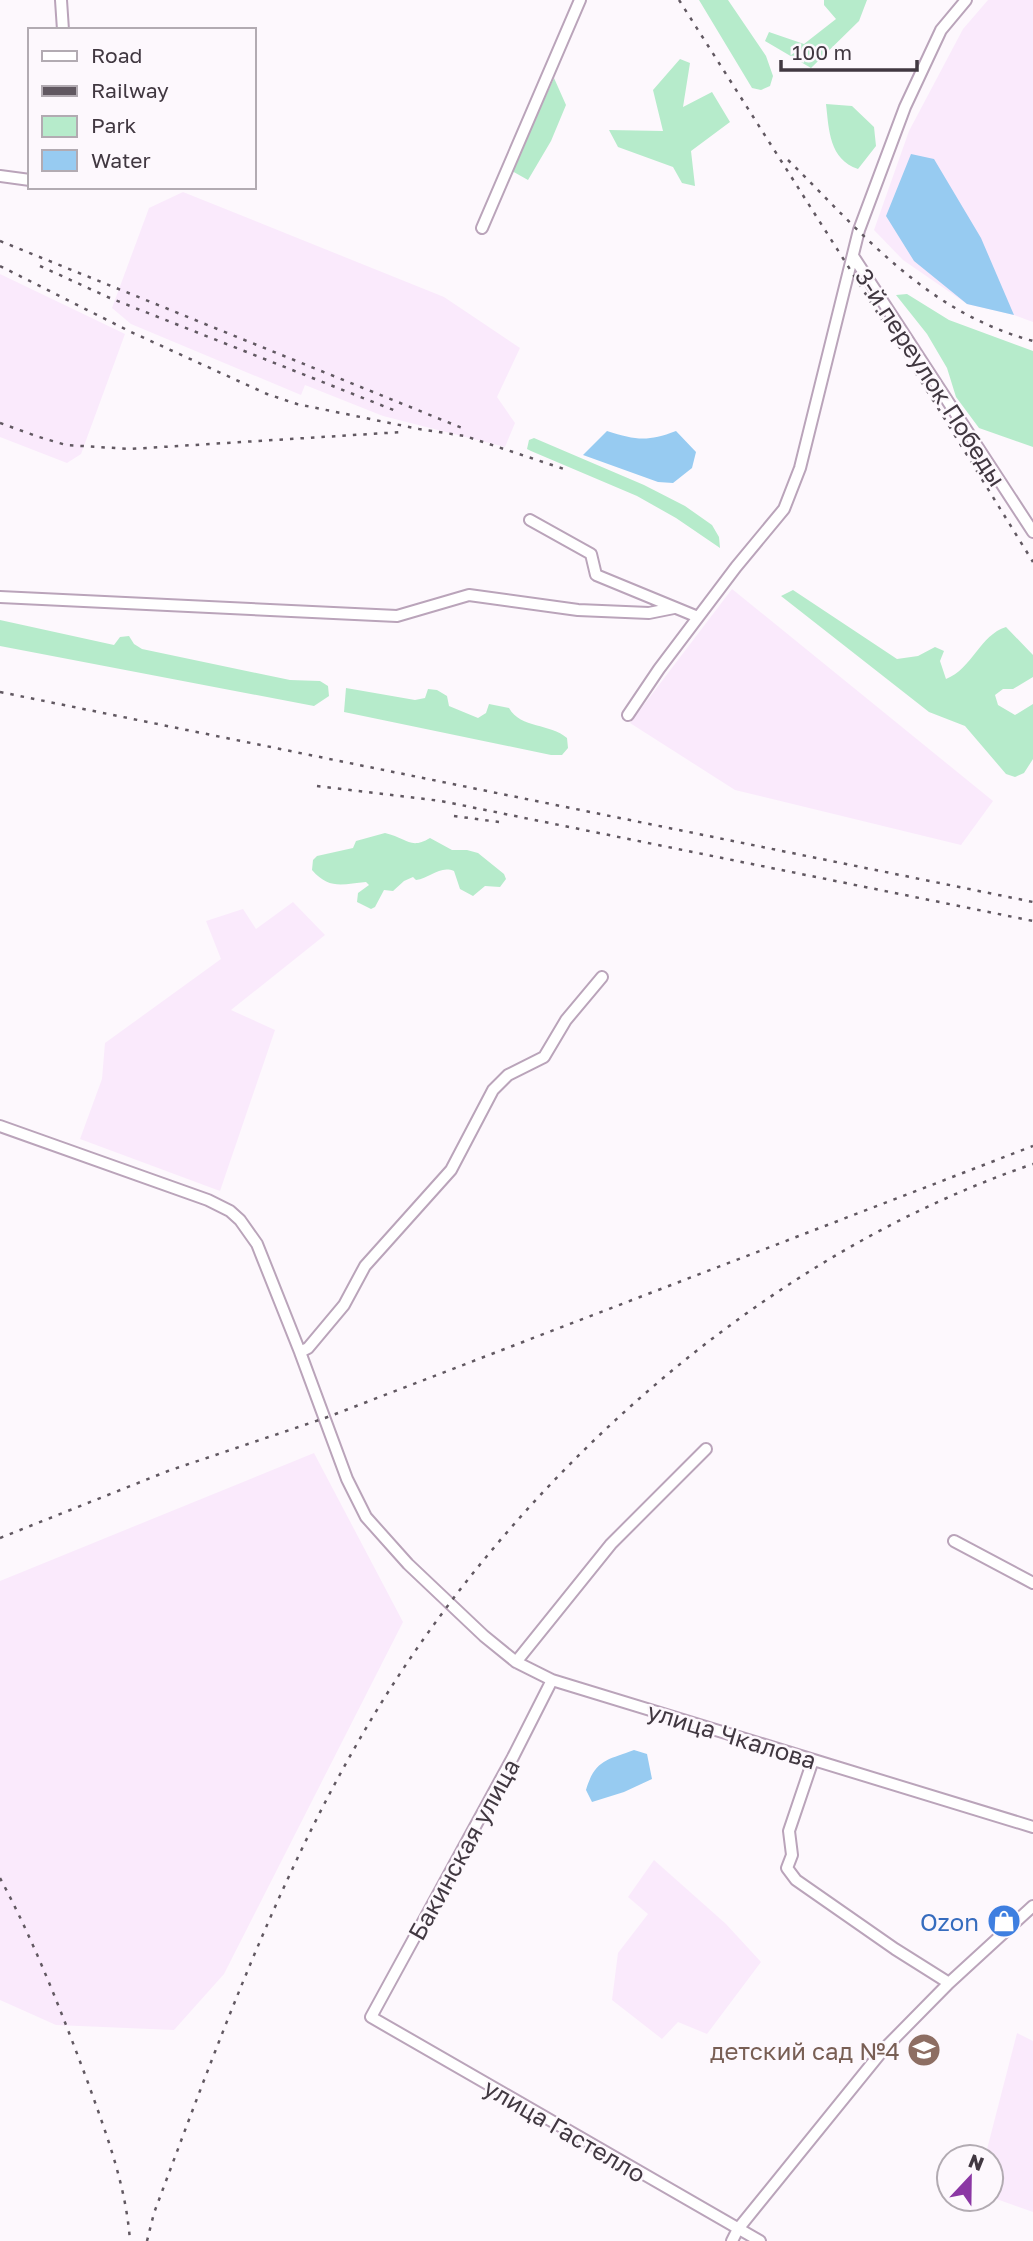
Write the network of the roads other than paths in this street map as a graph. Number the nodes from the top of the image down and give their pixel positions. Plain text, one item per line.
1 (61, 0) edge
2 (580, 0) edge
3 (966, 0) edge
4 (62, 28) edge
5 (0, 176) edge
6 (28, 180) edge
7 (482, 228) dead end
8 (853, 256) junction
9 (530, 520) dead end
10 (1033, 532) edge
11 (0, 597) edge
12 (674, 608) junction
13 (698, 617) junction
14 (628, 715) dead end
15 (602, 977) dead end
16 (0, 1126) edge
17 (300, 1352) junction
18 (706, 1449) dead end
19 (954, 1541) dead end
20 (1033, 1583) edge
21 (516, 1662) junction
22 (552, 1680) junction
23 (813, 1760) junction
24 (1033, 1828) edge
25 (1033, 1906) edge
26 (949, 1983) junction
27 (371, 2017) joint
28 (738, 2229) junction
29 (732, 2241) edge
30 (760, 2241) edge

1 - 4 street
2 - 7 street
3 - 8 street
5 - 6 street
8 - 10 street, 3-й переулок Победы
8 - 13 street
9 - 12 street
11 - 12 street
12 - 13 street
13 - 14 street
15 - 17 street
16 - 17 street, улица Чкалова
17 - 21 street, улица Чкалова
18 - 21 street
19 - 20 street
21 - 22 street, улица Чкалова
22 - 23 street, улица Чкалова
22 - 27 street, Бакинская улица
23 - 24 street, улица Чкалова
23 - 26 street
25 - 26 street
26 - 28 street
27 - 28 street, улица Гастелло
28 - 29 street
28 - 30 street, улица Гастелло

